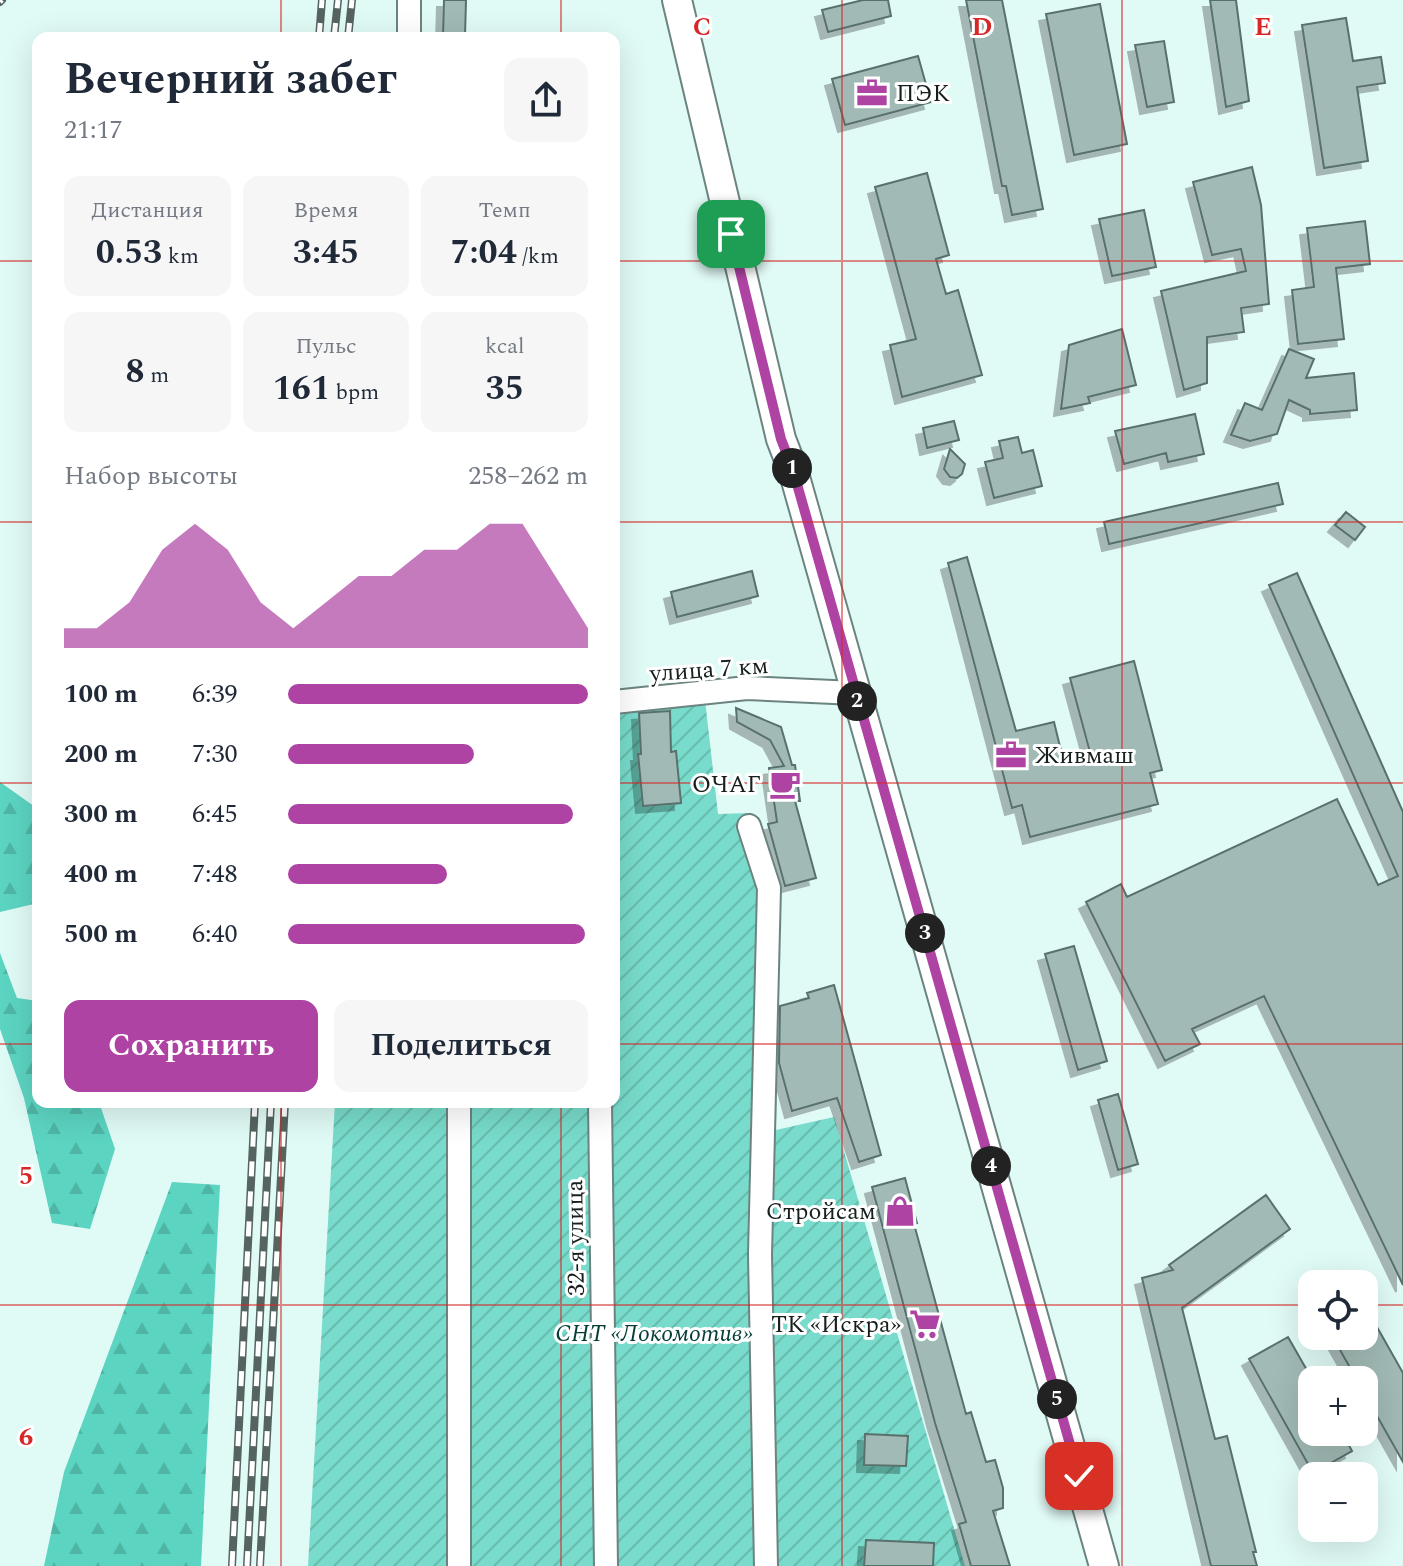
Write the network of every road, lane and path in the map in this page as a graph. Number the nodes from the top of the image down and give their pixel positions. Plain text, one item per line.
1 (409, 0) edge
2 (677, 0) edge
3 (409, 32) edge
4 (855, 693) junction
5 (620, 701) edge
6 (749, 826) dead end
7 (459, 1108) edge
8 (600, 1108) edge
9 (459, 1566) edge
10 (606, 1566) edge
11 (766, 1566) edge
12 (1104, 1566) edge

1 - 3 street
2 - 4 main road
4 - 5 street, улица 7 км
4 - 12 main road
6 - 11 street
7 - 9 street
8 - 10 street, 32-я улица

